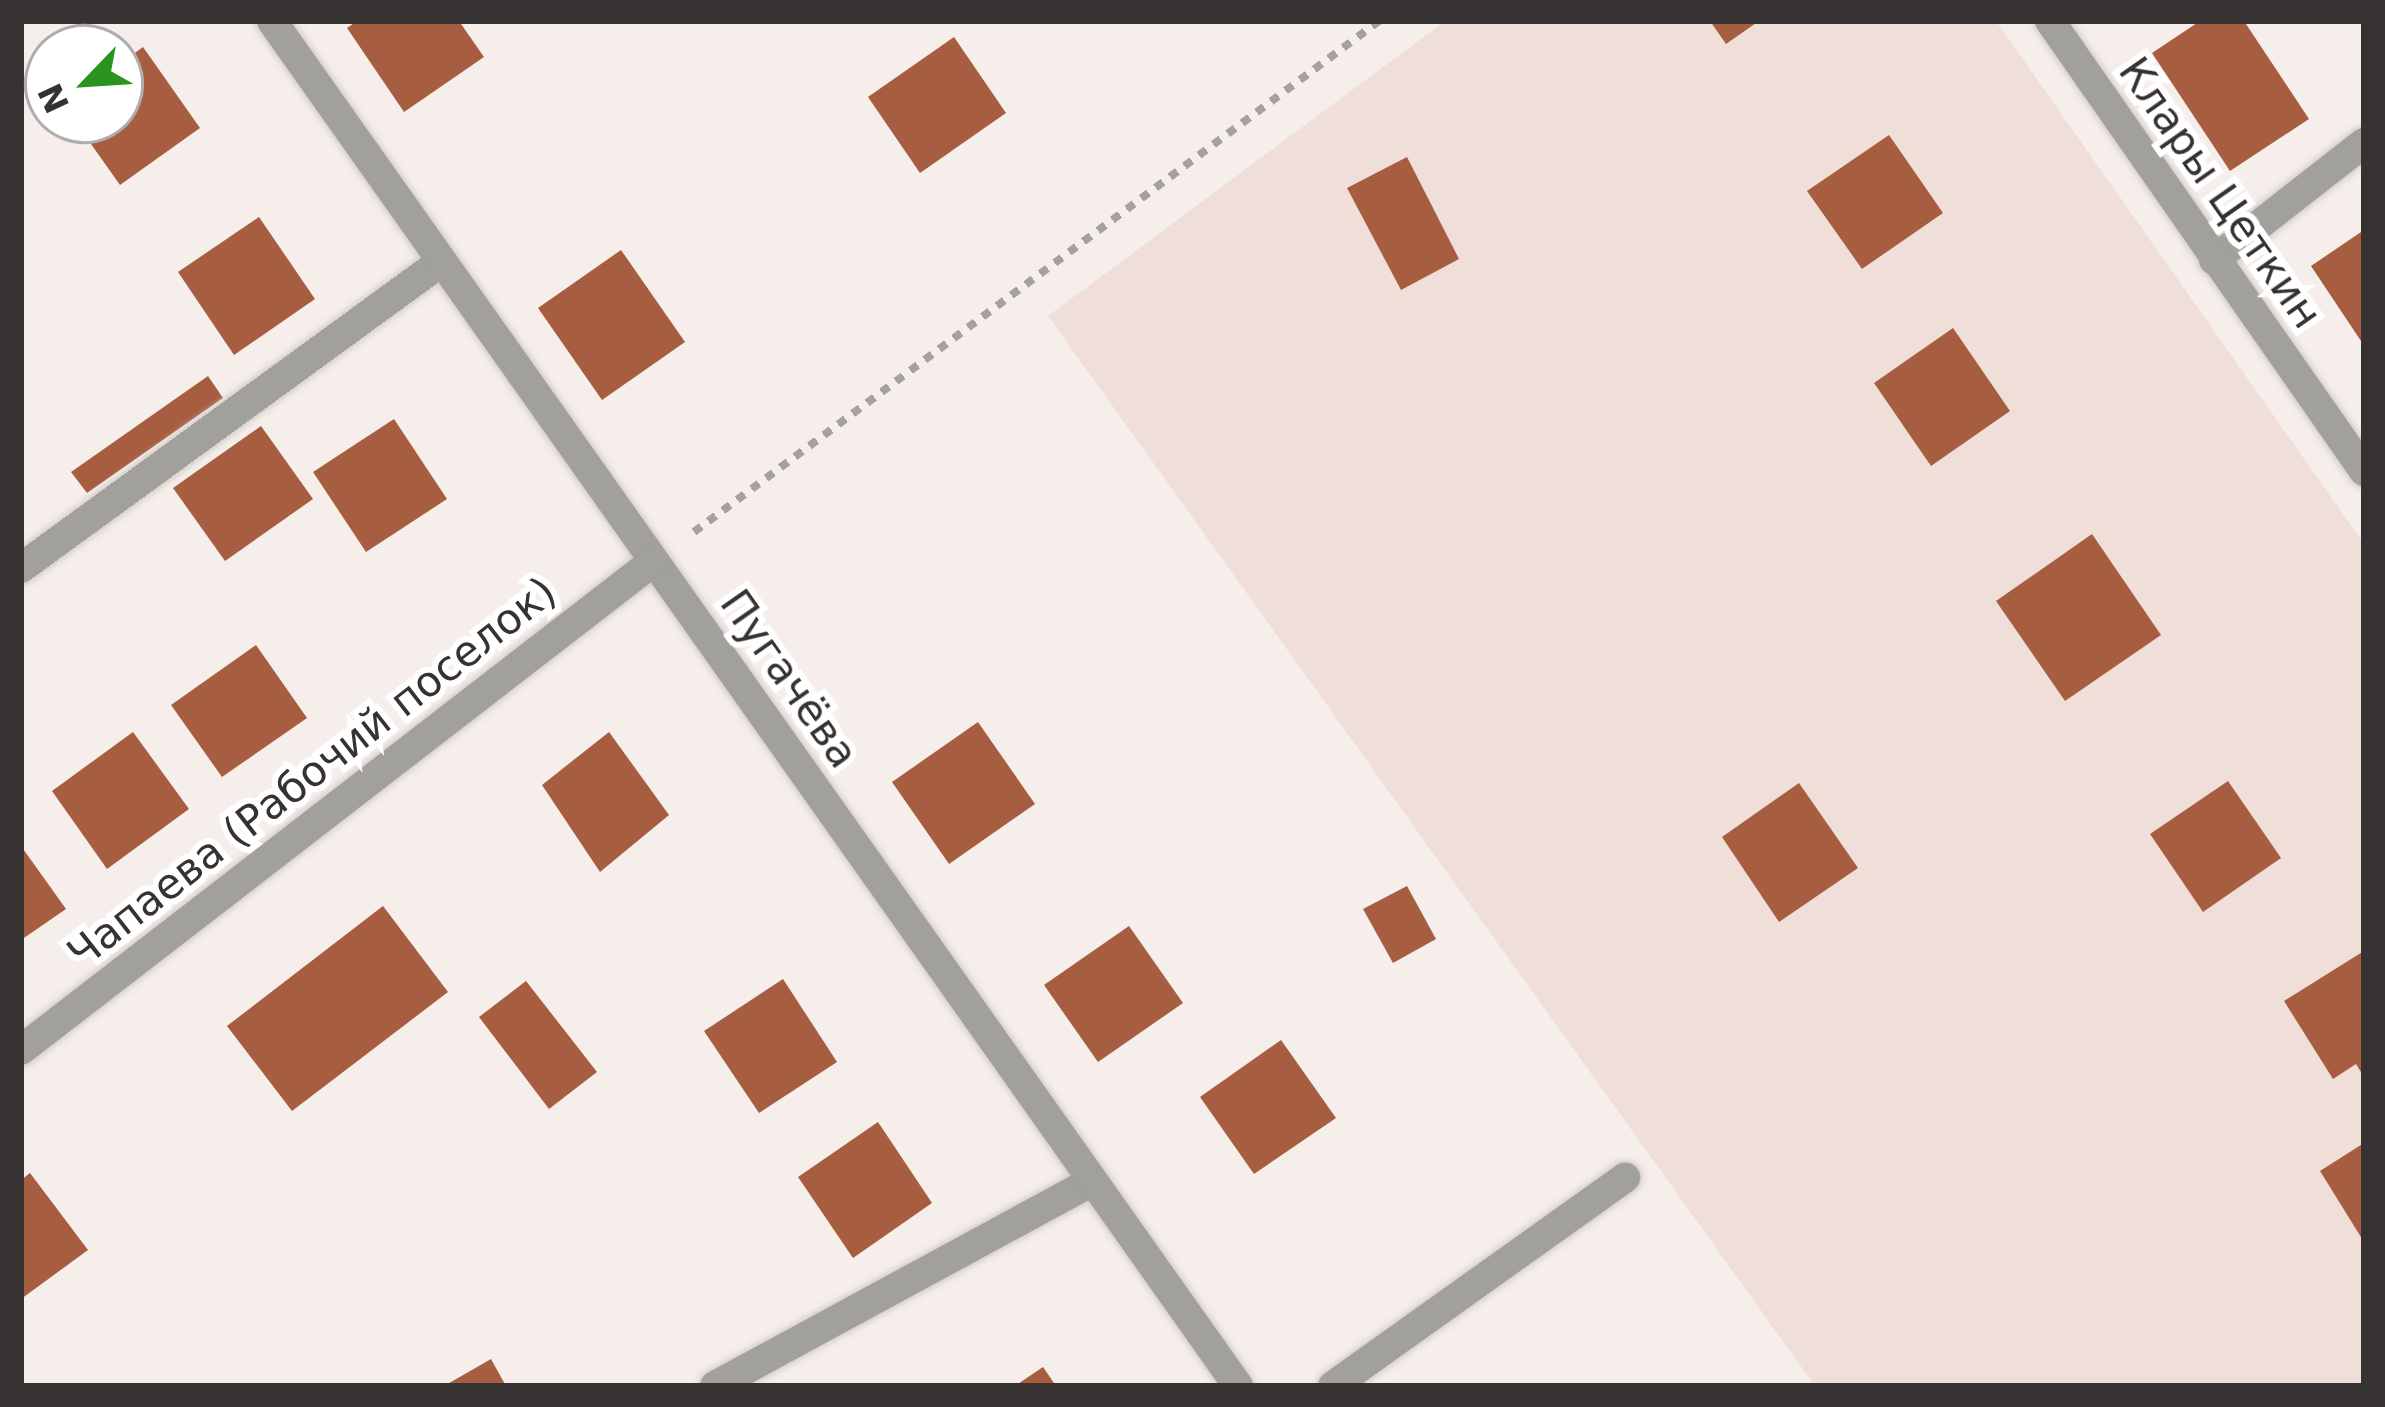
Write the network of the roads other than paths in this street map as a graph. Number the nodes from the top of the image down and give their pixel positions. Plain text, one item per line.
1 (272, 21) edge
2 (2050, 21) edge
3 (2364, 143) edge
4 (2214, 260) junction
5 (442, 262) junction
6 (2364, 471) edge
7 (654, 561) junction
8 (21, 568) edge
9 (21, 1050) edge
10 (1625, 1178) dead end
11 (1093, 1181) junction
12 (715, 1386) edge
13 (1238, 1386) edge
14 (1333, 1386) edge

1 - 5 street, Пугачёва
2 - 4 street, Клары Цеткин
3 - 4 street
4 - 6 street, Клары Цеткин
5 - 7 street, Пугачёва
5 - 8 street
7 - 9 street, Чапаева (Рабочий поселок)
7 - 11 street, Пугачёва
10 - 14 street
11 - 12 street
11 - 13 street, Пугачёва

